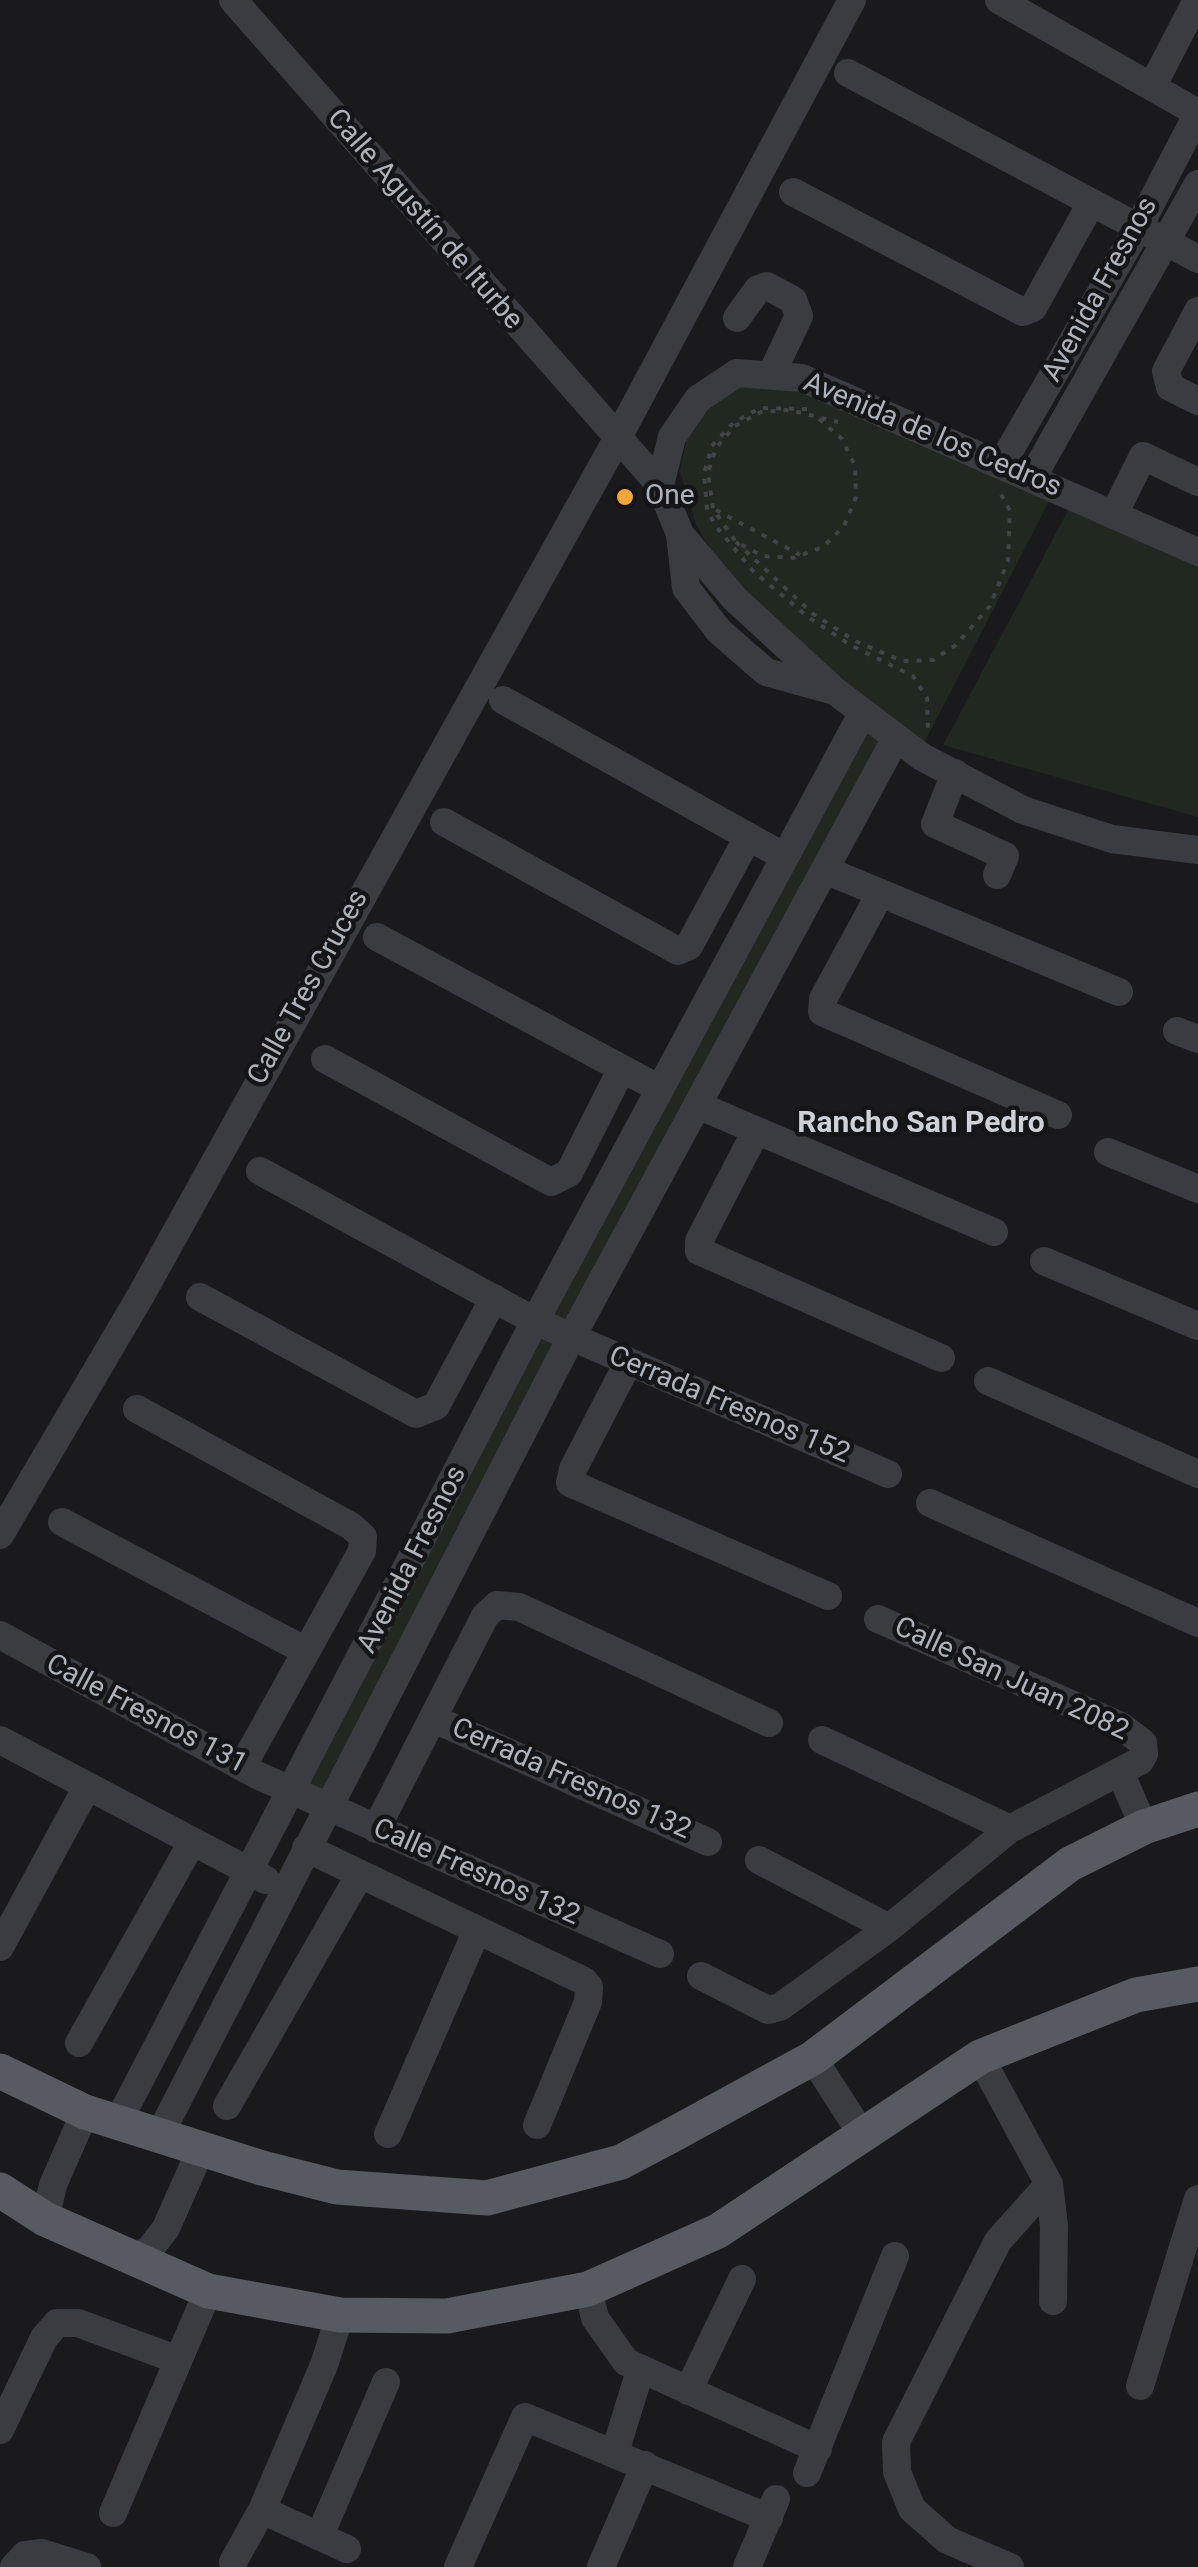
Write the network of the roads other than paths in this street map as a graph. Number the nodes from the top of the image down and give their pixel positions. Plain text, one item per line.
1 (233, 0) edge
2 (852, 0) edge
3 (999, 0) edge
4 (1197, 0) edge
5 (848, 73) dead end
6 (1153, 85) junction
7 (1198, 113) edge
8 (1198, 184) edge
9 (792, 192) dead end
10 (1090, 205) junction
11 (1137, 230) junction
12 (1164, 242) junction
13 (1198, 259) edge
14 (1198, 311) edge
15 (737, 318) dead end
16 (771, 376) junction
17 (1198, 402) edge
18 (616, 441) junction
19 (1001, 482) junction
20 (1198, 482) edge
21 (660, 486) junction
22 (1022, 486) junction
23 (1114, 514) junction
24 (1198, 552) edge
25 (504, 700) dead end
26 (862, 714) junction
27 (896, 738) junction
28 (954, 773) junction
29 (444, 822) dead end
30 (747, 839) junction
31 (1198, 850) edge
32 (1005, 856) dead end
33 (785, 857) junction
34 (825, 870) junction
35 (880, 894) junction
36 (377, 938) dead end
37 (1118, 992) dead end
38 (708, 1000) junction
39 (745, 1017) junction
40 (325, 1059) dead end
41 (621, 1070) junction
42 (660, 1089) junction
43 (697, 1105) junction
44 (1058, 1116) dead end
45 (756, 1131) junction
46 (1108, 1152) dead end
47 (260, 1171) dead end
48 (1198, 1189) edge
49 (994, 1232) dead end
50 (1044, 1261) dead end
51 (200, 1297) dead end
52 (494, 1298) junction
53 (536, 1321) junction
54 (1198, 1326) edge
55 (571, 1338) junction
56 (941, 1358) dead end
57 (628, 1363) junction
58 (988, 1382) dead end
59 (137, 1409) dead end
60 (888, 1474) dead end
61 (1198, 1474) edge
62 (930, 1503) dead end
63 (62, 1522) dead end
64 (0, 1535) edge
65 (828, 1596) dead end
66 (878, 1620) dead end
67 (1198, 1623) edge
68 (0, 1635) edge
69 (306, 1651) junction
70 (434, 1719) junction
71 (769, 1724) dead end
72 (0, 1740) edge
73 (822, 1740) dead end
74 (242, 1767) junction
75 (1120, 1772) junction
76 (86, 1787) junction
77 (293, 1792) junction
78 (328, 1808) junction
79 (1198, 1808) edge
80 (376, 1828) junction
81 (1144, 1828) junction
82 (1010, 1829) junction
83 (708, 1842) dead end
84 (191, 1844) junction
85 (306, 1848) junction
86 (759, 1860) dead end
87 (250, 1873) junction
88 (359, 1876) junction
89 (285, 1890) junction
90 (889, 1928) junction
91 (477, 1930) junction
92 (0, 1947) edge
93 (660, 1954) dead end
94 (701, 1976) dead end
95 (1198, 1984) edge
96 (79, 2042) dead end
97 (980, 2057) junction
98 (813, 2058) junction
99 (0, 2072) edge
100 (228, 2106) dead end
101 (84, 2112) junction
102 (119, 2120) junction
103 (537, 2125) dead end
104 (861, 2133) junction
105 (160, 2134) junction
106 (388, 2134) dead end
107 (202, 2150) junction
108 (1049, 2184) junction
109 (0, 2190) edge
110 (1198, 2200) edge
111 (45, 2219) junction
112 (895, 2256) dead end
113 (133, 2260) junction
114 (742, 2279) dead end
115 (588, 2289) junction
116 (208, 2291) junction
117 (1053, 2301) dead end
118 (340, 2315) junction
119 (178, 2360) junction
120 (640, 2371) junction
121 (386, 2382) dead end
122 (1140, 2386) dead end
123 (688, 2391) junction
124 (0, 2430) edge
125 (615, 2452) junction
126 (644, 2466) junction
127 (262, 2510) junction
128 (113, 2513) dead end
129 (320, 2535) junction
130 (347, 2549) dead end
131 (19, 2561) edge
132 (234, 2562) dead end
133 (88, 2567) edge
134 (458, 2567) edge
135 (601, 2567) edge
136 (747, 2567) edge
137 (1010, 2567) edge

1 - 18 street, Calle Agustín de Iturbe
2 - 18 street, Calle Tres Cruces
3 - 6 street
4 - 6 street
5 - 10 street
6 - 7 street
7 - 11 street, Avenida Fresnos
8 - 12 street, Avenida Fresnos
9 - 10 street
10 - 11 street
11 - 12 street
11 - 19 street, Avenida Fresnos
12 - 13 street
12 - 22 street, Avenida Fresnos
14 - 17 street
15 - 16 street
16 - 19 street, Avenida de los Cedros
16 - 21 street, Avenida de los Cedros
18 - 21 street
18 - 64 street, Calle Tres Cruces
19 - 22 street, Avenida de los Cedros
20 - 23 street
21 - 26 street
22 - 23 street, Avenida de los Cedros
23 - 24 street, Avenida de los Cedros
25 - 30 street
26 - 27 street
26 - 33 street, Avenida Fresnos
27 - 28 street
27 - 34 street, Avenida Fresnos
28 - 31 street
28 - 32 street
29 - 30 street
30 - 33 street
33 - 38 street, Avenida Fresnos
34 - 35 street
34 - 39 street, Avenida Fresnos
35 - 37 street
35 - 44 street
36 - 41 street
38 - 39 street
38 - 42 street, Avenida Fresnos
39 - 43 street, Avenida Fresnos
40 - 41 street
41 - 42 street
42 - 53 street, Avenida Fresnos
43 - 45 street
43 - 55 street, Avenida Fresnos
45 - 49 street
45 - 56 street
46 - 48 street
47 - 52 street, Cerrada Fresnos 152
50 - 54 street
51 - 52 street
52 - 53 street, Cerrada Fresnos 152
53 - 55 street, Cerrada Fresnos 152
53 - 77 street, Avenida Fresnos
55 - 57 street, Cerrada Fresnos 152
55 - 78 street, Avenida Fresnos
57 - 60 street, Cerrada Fresnos 152
57 - 65 street
58 - 61 street
59 - 69 street
62 - 67 street
63 - 69 street
66 - 75 street, Calle San Juan 2082
68 - 74 street, Calle Fresnos 131
69 - 74 street
70 - 71 street, Cerrada Fresnos 132
70 - 80 street, Cerrada Fresnos 132
70 - 83 street, Cerrada Fresnos 132
72 - 76 street
73 - 82 street
74 - 77 street, Calle Fresnos 131
75 - 81 street
75 - 82 street
76 - 84 street
76 - 92 street
77 - 78 street, Calle Fresnos 132
77 - 87 street, Avenida Fresnos
78 - 80 street, Calle Fresnos 132
78 - 85 street, Avenida Fresnos
79 - 81 main road
80 - 93 street, Calle Fresnos 132
81 - 98 main road
82 - 90 street
84 - 87 street
84 - 96 street
85 - 88 street
85 - 89 street, Avenida Fresnos
86 - 90 street
87 - 89 street
87 - 102 street, Avenida Fresnos
88 - 91 street
88 - 100 street
89 - 105 street, Avenida Fresnos
90 - 94 street
91 - 103 street
91 - 106 street
95 - 97 main road
97 - 104 main road
97 - 108 street
98 - 104 street
98 - 107 main road
99 - 101 main road
101 - 102 main road
101 - 111 street
102 - 105 main road
104 - 115 main road
105 - 107 main road
107 - 113 street
108 - 117 street
108 - 137 street
109 - 111 main road
110 - 122 street
111 - 113 main road
112 - 123 street
113 - 116 main road
114 - 123 street
115 - 118 main road
115 - 120 street
116 - 118 main road
116 - 119 street
118 - 127 street
119 - 124 street
119 - 128 street
120 - 123 street
120 - 125 street
121 - 129 street
125 - 126 street
125 - 134 street
126 - 135 street
126 - 136 street
127 - 129 street
127 - 132 street
129 - 130 street
131 - 133 street

